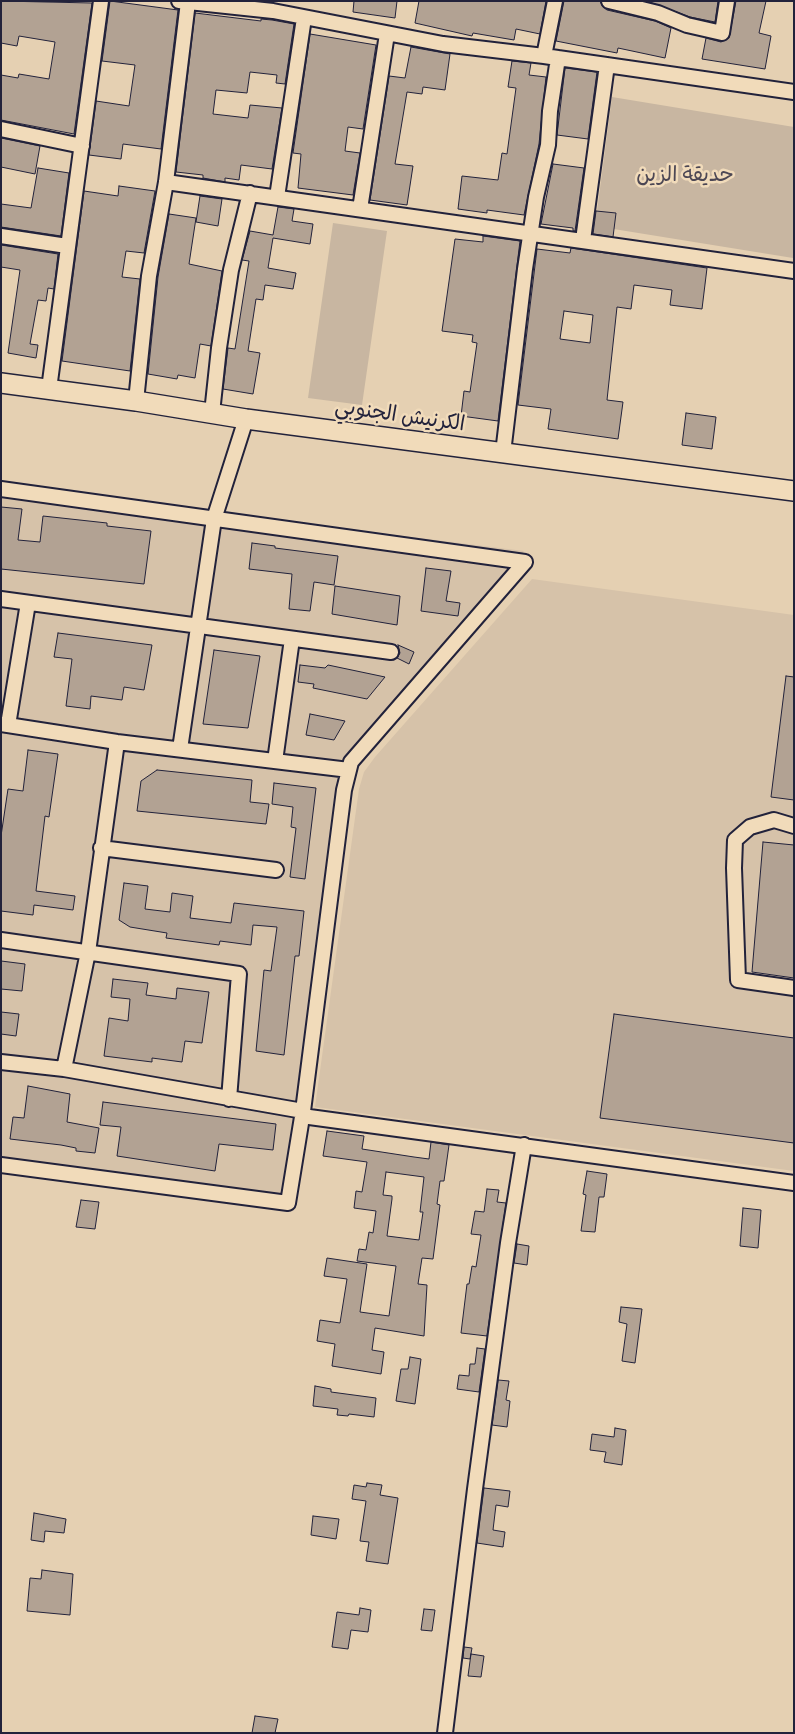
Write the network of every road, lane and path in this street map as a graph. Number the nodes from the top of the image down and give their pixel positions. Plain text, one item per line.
1 (101, 1) edge
2 (555, 1) edge
3 (609, 1) edge
4 (727, 1) edge
5 (183, 2) edge
6 (273, 6) edge
7 (304, 18) junction
8 (386, 34) junction
9 (544, 56) junction
10 (558, 58) junction
11 (607, 65) junction
12 (794, 92) edge
13 (1, 130) edge
14 (82, 146) junction
15 (166, 182) junction
16 (250, 193) junction
17 (277, 196) junction
18 (360, 209) junction
19 (531, 233) junction
20 (1, 236) edge
21 (583, 240) junction
22 (67, 246) junction
23 (794, 271) edge
24 (1, 383) edge
25 (49, 389) junction
26 (136, 401) junction
27 (212, 413) junction
28 (246, 419) junction
29 (503, 453) junction
30 (1, 489) edge
31 (794, 491) edge
32 (214, 519) junction
33 (1, 599) edge
34 (28, 603) junction
35 (197, 627) junction
36 (292, 639) junction
37 (392, 652) dead end
38 (4, 724) edge
39 (117, 742) junction
40 (180, 749) junction
41 (275, 761) junction
42 (349, 770) junction
43 (794, 826) edge
44 (101, 848) junction
45 (276, 870) dead end
46 (1, 940) edge
47 (88, 952) junction
48 (794, 988) edge
49 (1, 1062) edge
50 (64, 1070) junction
51 (229, 1099) junction
52 (302, 1113) junction
53 (524, 1145) junction
54 (1, 1165) edge
55 (794, 1183) edge
56 (445, 1733) edge

1 - 14 street
2 - 9 street
3 - 4 street
5 - 6 street
5 - 15 street
6 - 7 street
7 - 8 street
7 - 17 street
8 - 9 street
8 - 18 street
9 - 10 street
10 - 11 street
10 - 19 street
11 - 12 street
11 - 21 street
13 - 14 street
14 - 22 street
15 - 16 street
15 - 26 street
16 - 17 street
16 - 27 street
17 - 18 street
18 - 19 street
19 - 21 street
19 - 29 street
20 - 22 street
21 - 23 street
22 - 25 street
24 - 25 main road, الكرنيش الجنوبي
25 - 26 main road, الكرنيش الجنوبي
26 - 27 main road, الكرنيش الجنوبي
27 - 28 main road, الكرنيش الجنوبي
28 - 29 main road, الكرنيش الجنوبي
28 - 32 street
29 - 31 main road, الكرنيش الجنوبي
30 - 32 street
32 - 35 street
32 - 42 street
33 - 34 street
34 - 35 street
34 - 38 street
35 - 36 street
35 - 40 street
36 - 37 street
36 - 41 street
38 - 39 street
39 - 40 street
39 - 44 street
40 - 41 street
41 - 42 street
42 - 52 street
43 - 48 street
44 - 45 street
44 - 47 street
46 - 47 street
47 - 50 street
47 - 51 street
49 - 50 street
50 - 51 street
51 - 52 street
52 - 53 street
52 - 54 street
53 - 55 street
53 - 56 street

